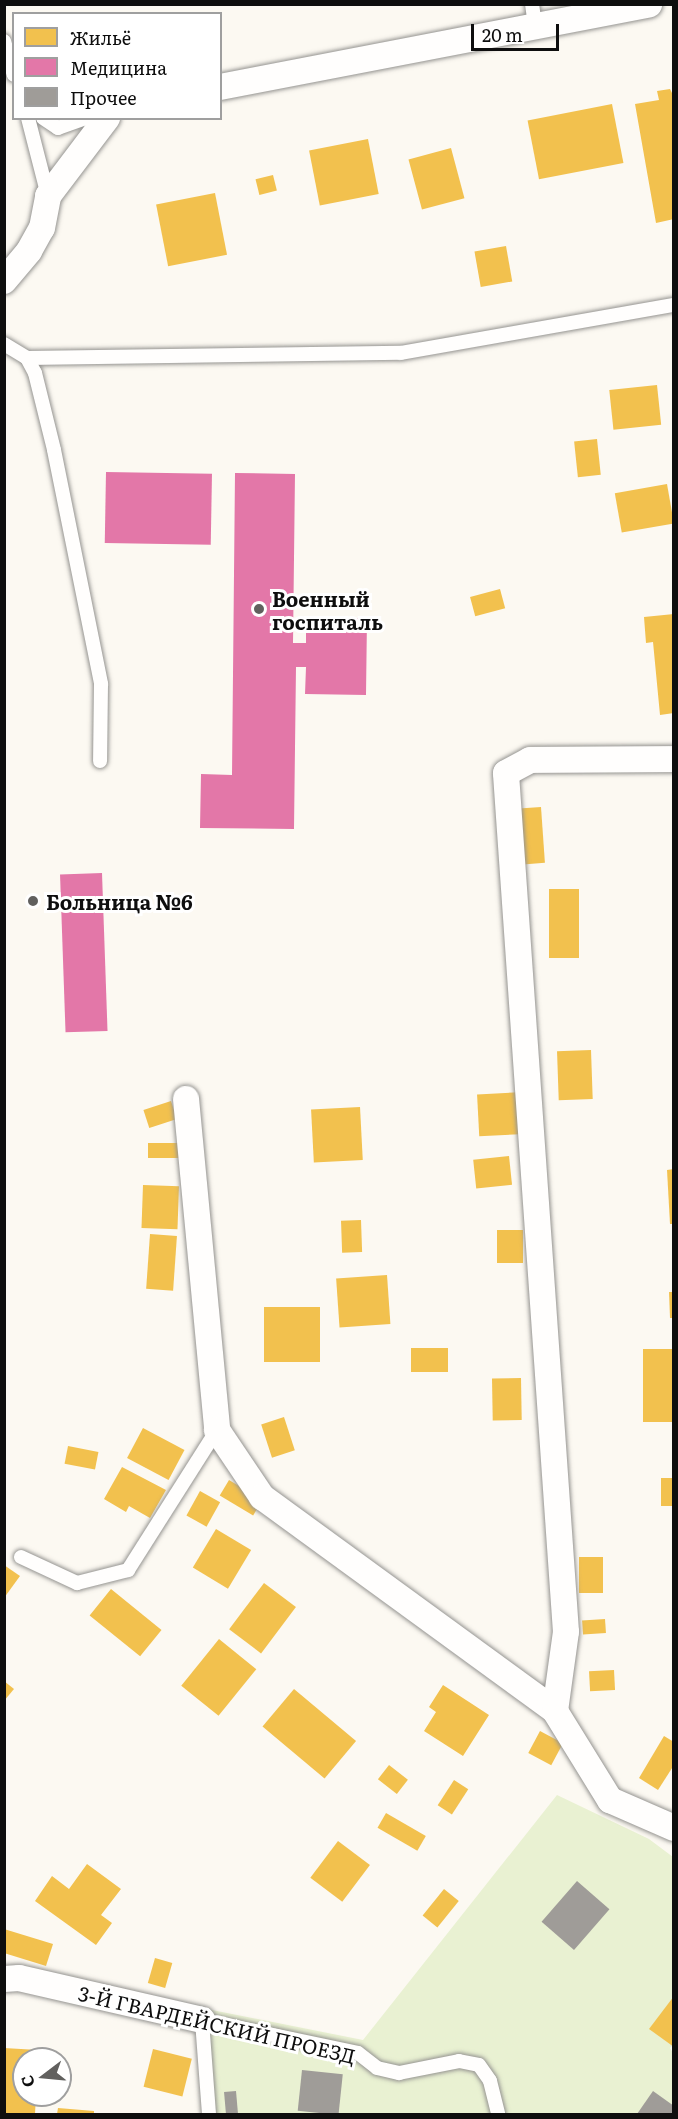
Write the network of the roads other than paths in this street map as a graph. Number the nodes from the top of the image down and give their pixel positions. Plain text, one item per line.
1 (649, 4) edge
2 (533, 15) edge
3 (4, 41) edge
4 (11, 58) edge
5 (222, 87) edge
6 (29, 120) edge
7 (46, 120) edge
8 (79, 120) edge
9 (105, 120) edge
10 (48, 196) junction
11 (4, 281) edge
12 (674, 305) edge
13 (4, 344) edge
14 (27, 358) junction
15 (674, 759) edge
16 (100, 761) dead end
17 (186, 1100) dead end
18 (217, 1430) junction
19 (21, 1557) dead end
20 (555, 1712) junction
21 (674, 1828) edge
22 (4, 1979) edge
23 (202, 2020) junction
24 (209, 2115) edge
25 (498, 2115) edge

1 - 2 street
2 - 5 street
3 - 4 lane
6 - 10 lane
7 - 8 lane
9 - 10 street
10 - 11 street
12 - 14 lane
13 - 14 lane
14 - 16 lane
15 - 20 street
17 - 18 street
18 - 19 lane
18 - 20 street
20 - 21 street
22 - 23 street, 3-Й ГВАРДЕЙСКИЙ ПРОЕЗД
23 - 24 lane
23 - 25 lane, 3-Й ГВАРДЕЙСКИЙ ПРОЕЗД

